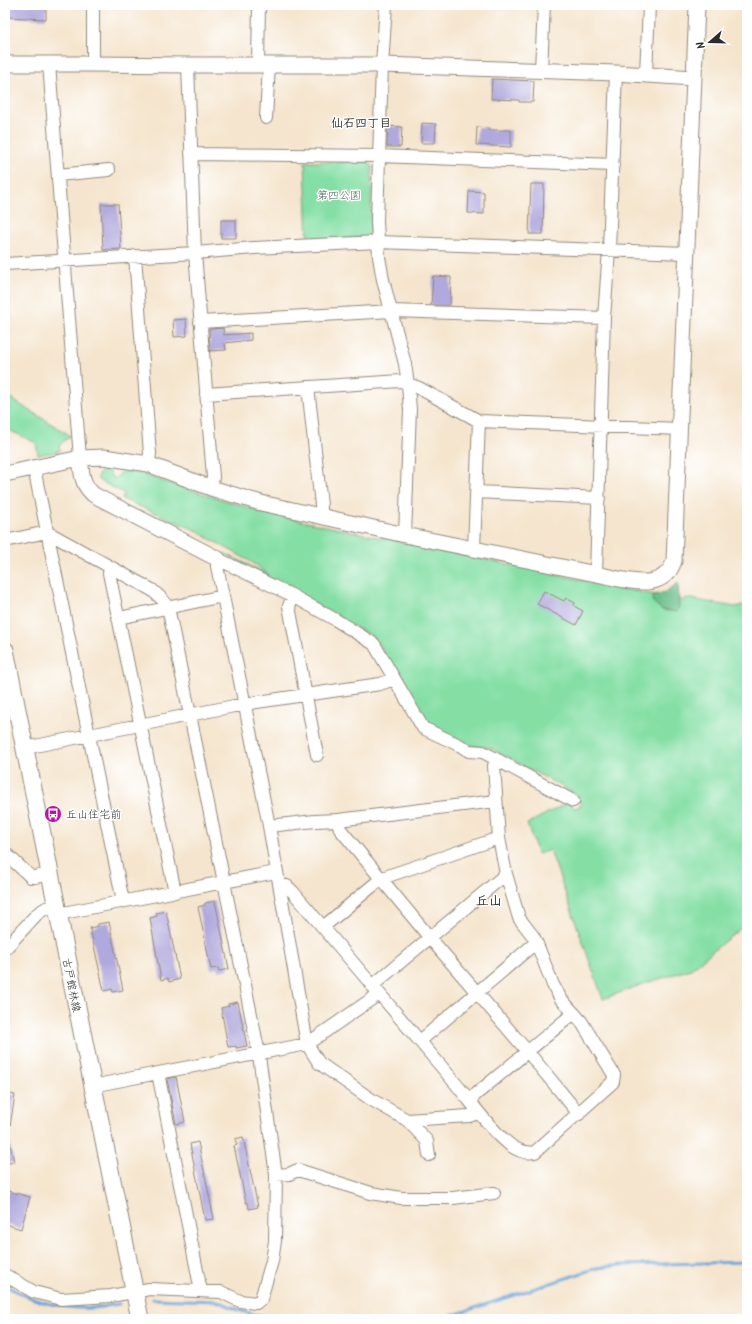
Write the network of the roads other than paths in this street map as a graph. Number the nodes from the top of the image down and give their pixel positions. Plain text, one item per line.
1 (93, 5) edge
2 (259, 5) edge
3 (386, 5) edge
4 (544, 5) edge
5 (697, 5) edge
6 (649, 6) dead end
7 (5, 64) edge
8 (49, 64) junction
9 (93, 64) junction
10 (188, 65) junction
11 (264, 65) junction
12 (382, 65) junction
13 (541, 70) junction
14 (616, 73) junction
15 (646, 74) junction
16 (694, 78) junction
17 (266, 118) dead end
18 (191, 154) junction
19 (379, 156) junction
20 (613, 165) junction
21 (108, 170) dead end
22 (58, 175) junction
23 (378, 242) junction
24 (609, 250) junction
25 (195, 253) junction
26 (687, 253) junction
27 (135, 256) junction
28 (64, 261) junction
29 (5, 264) edge
30 (392, 310) junction
31 (604, 318) junction
32 (200, 322) junction
33 (408, 384) junction
34 (308, 387) junction
35 (206, 394) junction
36 (479, 421) junction
37 (600, 426) junction
38 (680, 429) junction
39 (80, 458) junction
40 (148, 464) junction
41 (34, 468) junction
42 (5, 474) edge
43 (211, 488) junction
44 (477, 492) junction
45 (599, 498) junction
46 (321, 517) junction
47 (47, 532) junction
48 (405, 535) junction
49 (5, 541) edge
50 (474, 549) junction
51 (218, 558) junction
52 (112, 568) junction
53 (596, 574) junction
54 (223, 596) junction
55 (293, 596) junction
56 (168, 607) junction
57 (119, 618) junction
58 (5, 650) edge
59 (394, 679) junction
60 (305, 695) junction
61 (244, 704) junction
62 (190, 715) junction
63 (140, 724) junction
64 (89, 735) junction
65 (25, 748) junction
66 (317, 755) dead end
67 (496, 760) junction
68 (496, 801) junction
69 (573, 801) dead end
70 (338, 820) junction
71 (269, 826) junction
72 (499, 838) junction
73 (5, 853) edge
74 (50, 874) junction
75 (506, 874) junction
76 (278, 878) junction
77 (382, 878) junction
78 (224, 882) junction
79 (175, 892) junction
80 (123, 901) junction
81 (57, 910) junction
82 (323, 927) junction
83 (430, 938) junction
84 (537, 944) junction
85 (5, 949) edge
86 (376, 990) junction
87 (477, 992) junction
88 (574, 1013) junction
89 (420, 1041) junction
90 (307, 1044) junction
91 (527, 1051) junction
92 (259, 1053) junction
93 (158, 1073) junction
94 (92, 1086) junction
95 (469, 1100) junction
96 (478, 1113) junction
97 (579, 1114) junction
98 (407, 1120) junction
99 (429, 1155) dead end
100 (276, 1175) junction
101 (494, 1193) dead end
102 (5, 1276) edge
103 (134, 1291) junction
104 (201, 1291) junction
105 (140, 1319) edge

1 - 9 street
2 - 11 street
3 - 12 street
4 - 13 street
5 - 16 street
6 - 15 street
7 - 8 street
8 - 9 street
8 - 22 street
9 - 10 street
10 - 11 street
10 - 18 street
11 - 12 street
11 - 17 street
12 - 13 street
12 - 19 street
13 - 14 street
14 - 15 street
14 - 20 street
15 - 16 street
16 - 26 street
18 - 19 street
18 - 25 street
19 - 20 street
19 - 23 street
20 - 24 street
21 - 22 street
22 - 28 street
23 - 24 street
23 - 25 street
23 - 30 street
24 - 26 street
24 - 31 street
25 - 27 street
25 - 32 street
26 - 38 street
27 - 28 street
27 - 40 street
28 - 29 street
28 - 39 street
30 - 31 street
30 - 32 street
30 - 33 street
31 - 37 street
32 - 35 street
33 - 34 street
33 - 36 street
33 - 48 street
34 - 35 street
34 - 46 street
35 - 43 street
36 - 37 street
36 - 44 street
37 - 38 street
37 - 45 street
38 - 53 street
39 - 40 street
39 - 41 street
39 - 51 street
40 - 43 street
41 - 42 street
41 - 47 street
43 - 46 street
44 - 45 street
44 - 50 street
45 - 53 street
46 - 48 street
47 - 49 street
47 - 52 street
47 - 64 street
48 - 50 street
50 - 53 street
51 - 54 street
51 - 55 street
52 - 56 street
52 - 57 street
54 - 56 street
54 - 61 street
55 - 59 street
55 - 60 street
56 - 57 street
56 - 62 street
57 - 63 street
58 - 65 main road, 古戸館林線
59 - 60 street
59 - 67 street
60 - 61 street
60 - 66 street
61 - 62 street
61 - 71 street
62 - 63 street
62 - 78 street
63 - 64 street
63 - 79 street
64 - 65 street
64 - 80 street
65 - 74 main road, 古戸館林線
67 - 68 street
67 - 69 street
68 - 70 street
68 - 72 street
70 - 71 street
70 - 77 street
71 - 76 street
72 - 75 street
72 - 77 street
73 - 74 street
74 - 81 main road, 古戸館林線
75 - 83 street
75 - 84 street
76 - 78 street
76 - 82 street
76 - 90 street
77 - 82 street
77 - 83 street
78 - 79 street
78 - 92 street
79 - 80 street
80 - 81 street
81 - 85 street
81 - 94 main road, 古戸館林線
82 - 86 street
83 - 86 street
83 - 87 street
84 - 87 street
84 - 88 street
86 - 89 street
86 - 90 street
87 - 89 street
87 - 91 street
88 - 91 street
88 - 97 street
89 - 95 street
90 - 92 street
90 - 98 street
91 - 95 street
91 - 97 street
92 - 93 street
92 - 100 street
93 - 94 street
93 - 104 street
94 - 103 main road, 古戸館林線
95 - 96 street
96 - 97 street
96 - 98 street
98 - 99 street
100 - 101 street
100 - 104 street
102 - 103 street
103 - 104 street
103 - 105 main road, 古戸館林線

